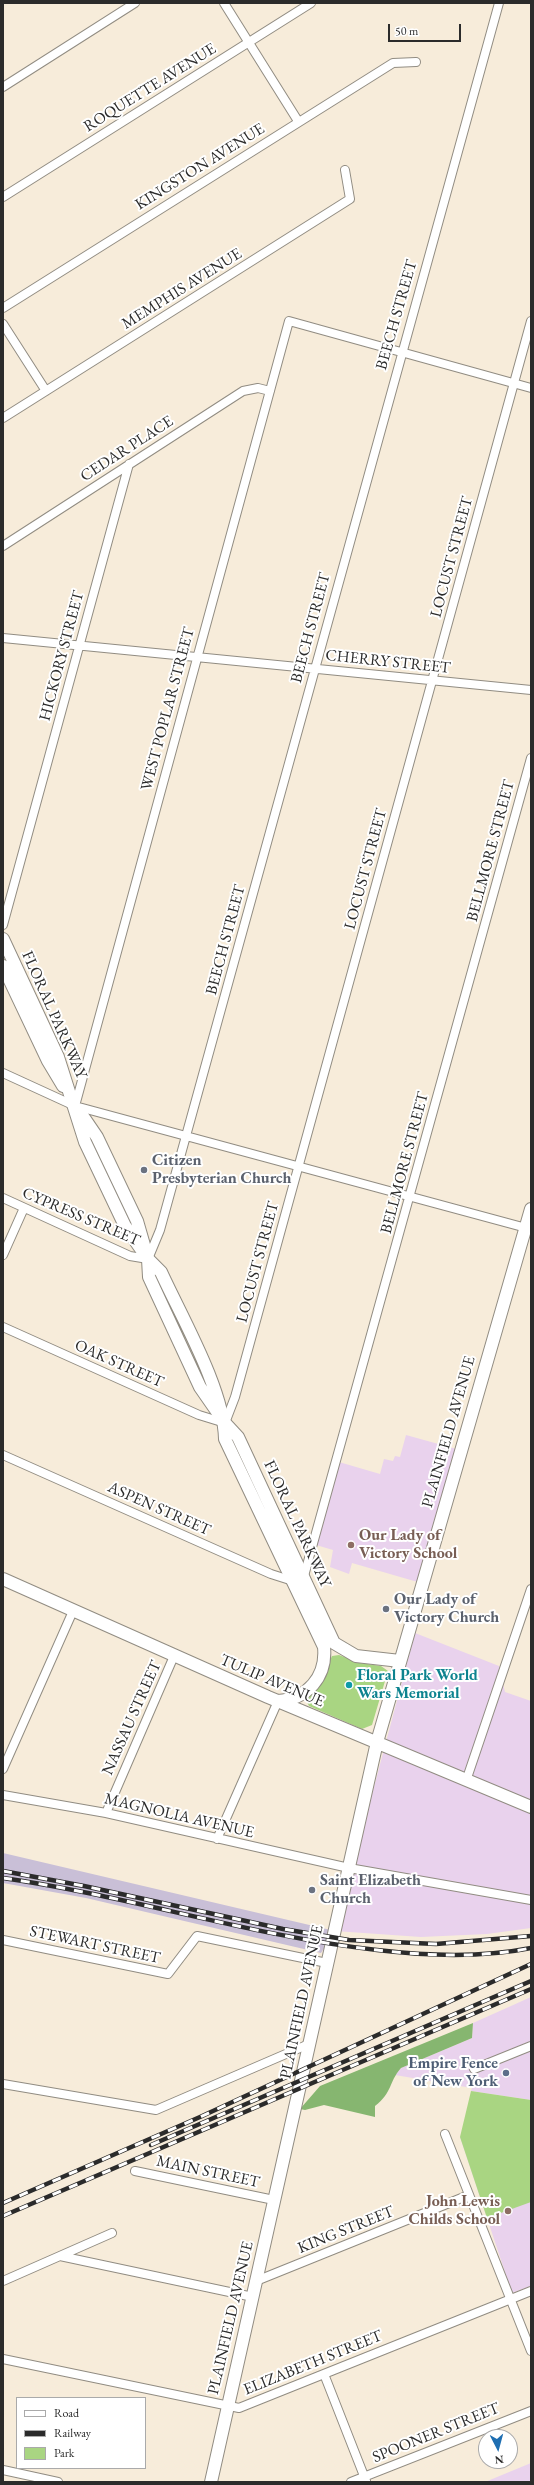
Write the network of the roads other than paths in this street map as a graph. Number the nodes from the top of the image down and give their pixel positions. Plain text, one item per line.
1 (135, 3) edge
2 (224, 3) edge
3 (311, 3) edge
4 (499, 3) edge
5 (250, 42) junction
6 (416, 62) dead end
7 (3, 87) edge
8 (298, 121) junction
9 (345, 170) dead end
10 (3, 197) edge
11 (3, 308) edge
12 (531, 321) edge
13 (3, 324) edge
14 (401, 352) junction
15 (514, 384) junction
16 (531, 388) edge
17 (46, 391) junction
18 (270, 392) junction
19 (3, 418) edge
20 (129, 464) junction
21 (3, 546) edge
22 (3, 638) edge
23 (80, 646) junction
24 (197, 657) junction
25 (314, 669) junction
26 (432, 680) junction
27 (531, 690) edge
28 (531, 758) edge
29 (3, 925) edge
30 (3, 939) edge
31 (3, 966) edge
32 (29, 1008) junction
33 (3, 1073) edge
34 (75, 1106) junction
35 (186, 1137) junction
36 (298, 1168) junction
37 (118, 1182) junction
38 (106, 1187) junction
39 (410, 1197) junction
40 (3, 1198) edge
41 (24, 1208) junction
42 (531, 1209) edge
43 (528, 1228) edge
44 (3, 1254) edge
45 (148, 1259) junction
46 (186, 1326) junction
47 (3, 1327) edge
48 (175, 1331) junction
49 (225, 1423) junction
50 (3, 1455) edge
51 (264, 1490) junction
52 (252, 1496) junction
53 (304, 1576) junction
54 (3, 1579) edge
55 (293, 1581) junction
56 (531, 1589) edge
57 (73, 1611) junction
58 (329, 1645) junction
59 (174, 1656) junction
60 (400, 1661) junction
61 (278, 1701) junction
62 (377, 1742) junction
63 (3, 1769) edge
64 (466, 1781) junction
65 (3, 1795) edge
66 (531, 1807) edge
67 (106, 1813) junction
68 (217, 1839) junction
69 (349, 1868) junction
70 (531, 1900) edge
71 (3, 1940) edge
72 (327, 1963) junction
73 (309, 2044) junction
74 (531, 2046) edge
75 (474, 2069) dead end
76 (3, 2084) edge
77 (445, 2134) dead end
78 (135, 2171) dead end
79 (469, 2195) junction
80 (274, 2200) junction
81 (112, 2233) dead end
82 (60, 2256) junction
83 (3, 2281) edge
84 (256, 2281) junction
85 (531, 2290) edge
86 (253, 2296) junction
87 (510, 2299) junction
88 (531, 2351) edge
89 (3, 2360) edge
90 (324, 2374) junction
91 (228, 2406) junction
92 (531, 2411) edge
93 (3, 2470) edge
94 (365, 2479) edge
95 (58, 2482) edge
96 (211, 2482) edge
97 (352, 2482) edge

1 - 7 street
2 - 5 street
3 - 5 street, ROQUETTE AVENUE
4 - 14 street, BEECH STREET
5 - 8 street
5 - 10 street, ROQUETTE AVENUE
6 - 8 street, KINGSTON AVENUE
8 - 11 street, KINGSTON AVENUE
9 - 17 street, MEMPHIS AVENUE
12 - 15 street, LOCUST STREET
13 - 17 street
14 - 15 street
14 - 18 street, WEST POPLAR STREET
14 - 25 street, BEECH STREET
15 - 16 street
15 - 26 street, LOCUST STREET
17 - 19 street, MEMPHIS AVENUE
18 - 20 street, CEDAR PLACE
18 - 24 street, WEST POPLAR STREET
20 - 21 street, CEDAR PLACE
20 - 23 street, HICKORY STREET
22 - 23 street, CHERRY STREET
23 - 24 street, CHERRY STREET
23 - 29 street, HICKORY STREET
24 - 25 street, CHERRY STREET
24 - 34 street, WEST POPLAR STREET
25 - 26 street, CHERRY STREET
25 - 35 street, BEECH STREET
26 - 27 street, CHERRY STREET
26 - 36 street, LOCUST STREET
28 - 39 street, BELLMORE STREET
30 - 32 main road, FLORAL PARKWAY
31 - 32 main road, FLORAL PARKWAY
32 - 34 main road, FLORAL PARKWAY
33 - 34 street
34 - 35 street
34 - 37 main road, FLORAL PARKWAY
34 - 38 main road, FLORAL PARKWAY
35 - 36 street
35 - 45 street, BEECH STREET
36 - 39 street
36 - 49 street, LOCUST STREET
37 - 38 main road
37 - 45 main road, FLORAL PARKWAY
38 - 45 main road, FLORAL PARKWAY
39 - 43 street
39 - 53 street, BELLMORE STREET
40 - 41 street, CYPRESS STREET
41 - 44 street
41 - 45 street, CYPRESS STREET
42 - 43 main road, PLAINFIELD AVENUE
43 - 60 main road, PLAINFIELD AVENUE
45 - 46 main road, FLORAL PARKWAY
45 - 48 main road, FLORAL PARKWAY
46 - 48 main road
46 - 49 main road, FLORAL PARKWAY
47 - 49 street, OAK STREET
48 - 49 main road, FLORAL PARKWAY
49 - 51 main road, FLORAL PARKWAY
49 - 52 main road, FLORAL PARKWAY
50 - 55 street, ASPEN STREET
51 - 52 main road
51 - 53 main road, FLORAL PARKWAY
52 - 55 main road, FLORAL PARKWAY
53 - 55 street
53 - 58 main road, FLORAL PARKWAY
54 - 57 main road, TULIP AVENUE
55 - 58 main road, FLORAL PARKWAY
56 - 64 street
57 - 59 main road, TULIP AVENUE
57 - 63 street
58 - 60 main road
58 - 61 main road, FLORAL PARKWAY
59 - 61 main road, TULIP AVENUE
59 - 67 street, NASSAU STREET
60 - 62 main road, PLAINFIELD AVENUE
61 - 62 main road, TULIP AVENUE
61 - 68 street
62 - 64 main road, TULIP AVENUE
62 - 69 main road, PLAINFIELD AVENUE
64 - 66 main road, TULIP AVENUE
65 - 67 street, MAGNOLIA AVENUE
67 - 68 street, MAGNOLIA AVENUE
68 - 69 street, MAGNOLIA AVENUE
69 - 70 street, MAGNOLIA AVENUE
69 - 72 main road, PLAINFIELD AVENUE
71 - 72 street, STEWART STREET
72 - 73 main road, PLAINFIELD AVENUE
73 - 76 street
73 - 80 main road, PLAINFIELD AVENUE
74 - 75 street
77 - 79 street
78 - 80 street, MAIN STREET
79 - 84 street, KING STREET
79 - 87 street
80 - 84 main road, PLAINFIELD AVENUE
81 - 82 street
82 - 83 street
82 - 86 street
84 - 86 main road, PLAINFIELD AVENUE
85 - 87 street, ELIZABETH STREET
86 - 91 main road, PLAINFIELD AVENUE
87 - 88 street
87 - 90 street, ELIZABETH STREET
89 - 91 street, ELIZABETH STREET
90 - 91 street, ELIZABETH STREET
90 - 94 street
91 - 96 main road, PLAINFIELD AVENUE
92 - 94 street, SPOONER STREET
93 - 95 street
94 - 97 street, SPOONER STREET

